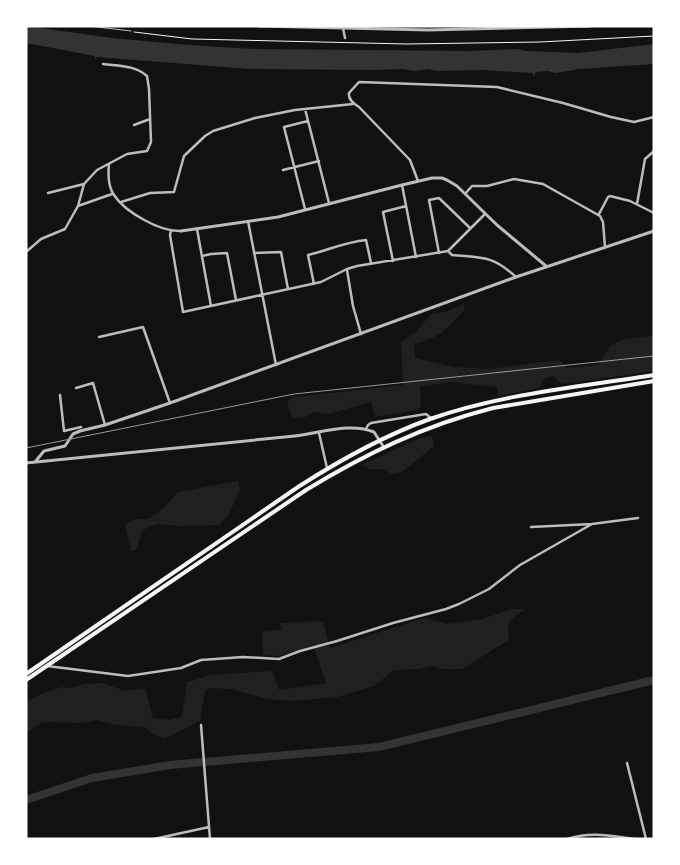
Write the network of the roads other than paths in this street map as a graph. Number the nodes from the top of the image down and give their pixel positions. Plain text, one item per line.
1 (89, 26) edge
2 (259, 26) edge
3 (590, 26) edge
4 (343, 28) junction
5 (131, 32) road end
6 (345, 38) dead end
7 (103, 64) dead end
8 (353, 104) junction
9 (305, 109) junction
10 (654, 117) edge
11 (150, 119) junction
12 (308, 121) junction
13 (134, 125) dead end
14 (654, 151) edge
15 (318, 161) junction
16 (109, 164) junction
17 (294, 168) junction
18 (283, 170) dead end
19 (418, 182) junction
20 (84, 184) junction
21 (402, 185) junction
22 (48, 193) dead end
23 (113, 194) junction
24 (465, 194) junction
25 (121, 202) junction
26 (329, 203) junction
27 (636, 204) junction
28 (78, 206) junction
29 (406, 206) junction
30 (305, 210) junction
31 (654, 213) edge
32 (485, 214) junction
33 (599, 214) junction
34 (248, 221) junction
35 (470, 228) junction
36 (197, 229) junction
37 (171, 230) junction
38 (180, 231) joint
39 (654, 231) edge
40 (605, 248) junction
41 (448, 251) junction
42 (26, 252) edge
43 (254, 253) junction
44 (439, 253) junction
45 (202, 256) junction
46 (416, 257) junction
47 (393, 261) junction
48 (371, 264) junction
49 (546, 266) junction
50 (347, 269) junction
51 (516, 277) junction
52 (314, 284) junction
53 (288, 289) junction
54 (262, 295) junction
55 (236, 300) junction
56 (211, 306) junction
57 (361, 334) junction
58 (99, 337) dead end
59 (276, 365) junction
60 (654, 374) edge
61 (654, 381) edge
62 (76, 388) dead end
63 (60, 395) dead end
64 (170, 403) junction
65 (432, 418) junction
66 (105, 425) junction
67 (81, 427) dead end
68 (366, 429) junction
69 (70, 430) junction
70 (319, 433) junction
71 (71, 436) junction
72 (380, 440) junction
73 (383, 446) junction
74 (35, 462) junction
75 (26, 463) edge
76 (327, 468) junction
77 (638, 518) dead end
78 (592, 524) junction
79 (531, 527) dead end
80 (47, 666) junction
81 (26, 674) edge
82 (26, 680) edge
83 (201, 725) dead end
84 (627, 763) dead end
85 (209, 827) junction
86 (154, 839) edge
87 (210, 839) edge
88 (567, 839) edge
89 (636, 839) edge
90 (646, 839) edge

1 - 5 lane
2 - 4 street
3 - 4 street
4 - 6 street
7 - 11 street
8 - 9 street
8 - 10 street
8 - 19 street
9 - 12 street
9 - 25 street
11 - 13 street
11 - 16 street
12 - 15 street
12 - 17 street
14 - 27 street
15 - 17 street
15 - 26 street
16 - 20 street
16 - 23 street
17 - 18 street
17 - 30 street
19 - 21 street
19 - 24 street
20 - 22 street
20 - 28 street
21 - 26 street
21 - 29 street
23 - 25 street
23 - 28 street
24 - 32 street
24 - 33 street
25 - 37 street
26 - 30 street
27 - 31 street
27 - 33 street
28 - 42 street
29 - 46 street
29 - 47 street
30 - 34 street
32 - 35 street
32 - 49 street
33 - 40 street
34 - 36 street
34 - 43 street
35 - 41 street
35 - 44 street
36 - 38 street
36 - 45 street
37 - 38 street
37 - 56 street
39 - 40 street
40 - 49 street
41 - 44 street
41 - 51 street
43 - 53 street
43 - 54 street
44 - 46 street
45 - 55 street
45 - 56 street
46 - 47 street
47 - 48 street
48 - 50 street
48 - 52 street
49 - 51 street
50 - 52 street
50 - 57 street
51 - 57 street
52 - 53 street
53 - 54 street
54 - 55 street
54 - 59 street
55 - 56 street
57 - 59 street
58 - 64 street
59 - 64 street
60 - 65 highway
61 - 73 highway
62 - 66 street
63 - 69 street
64 - 66 street
65 - 68 street
65 - 72 highway
66 - 71 street
67 - 69 street
68 - 70 street
68 - 72 street
69 - 71 street
70 - 74 street
70 - 76 street
71 - 74 street
72 - 73 street
72 - 76 highway
73 - 80 highway
74 - 75 street
76 - 81 highway
77 - 78 street
78 - 79 street
78 - 80 street
80 - 82 highway
83 - 85 street
84 - 90 street
85 - 86 street
85 - 87 street
88 - 89 street

